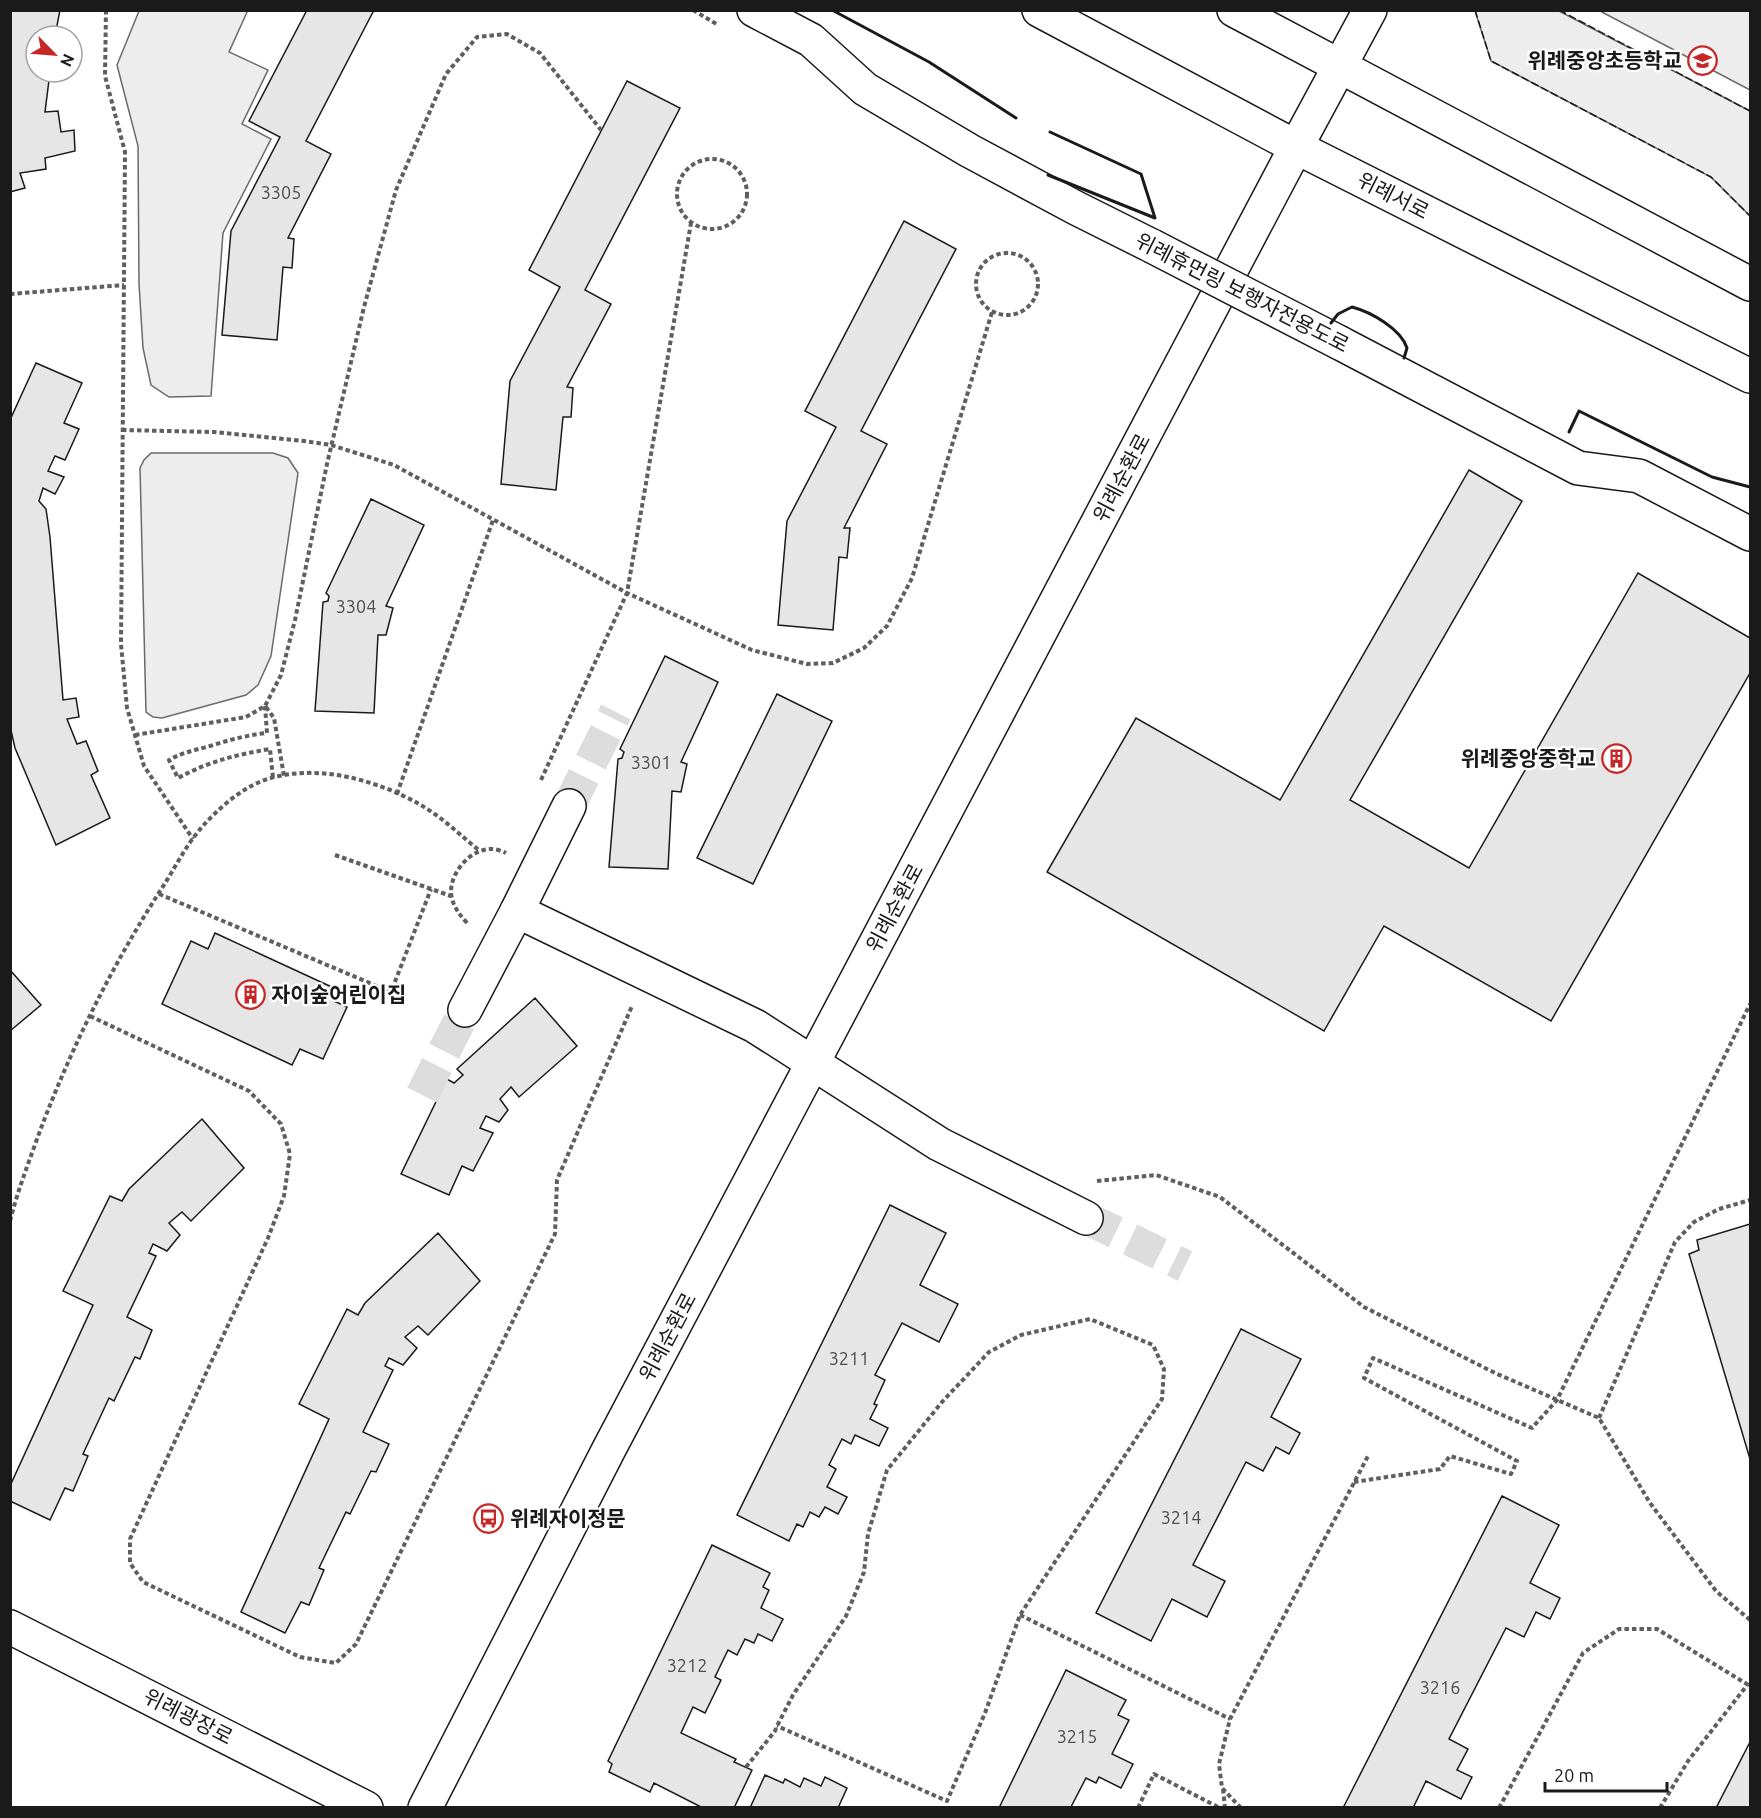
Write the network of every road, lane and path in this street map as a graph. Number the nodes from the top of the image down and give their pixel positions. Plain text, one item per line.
1 (106, 10) edge
2 (754, 10) edge
3 (1039, 10) edge
4 (1234, 10) edge
5 (1370, 10) edge
6 (1341, 67) junction
7 (601, 130) dead end
8 (1296, 147) junction
9 (691, 223) junction
10 (1750, 284) edge
11 (124, 285) junction
12 (10, 294) edge
13 (992, 312) junction
14 (1750, 376) edge
15 (122, 430) junction
16 (331, 445) junction
17 (493, 520) junction
18 (1750, 534) edge
19 (627, 593) junction
20 (265, 706) junction
21 (135, 735) junction
22 (284, 776) junction
23 (273, 778) junction
24 (537, 788) dead end
25 (397, 794) junction
26 (569, 806) tunnel mouth
27 (194, 839) junction
28 (480, 851) junction
29 (335, 855) dead end
30 (533, 880) junction
31 (431, 890) junction
32 (159, 894) junction
33 (451, 896) junction
34 (511, 924) junction
35 (646, 973) junction
36 (1750, 1004) edge
37 (465, 1010) tunnel mouth
38 (90, 1016) junction
39 (813, 1062) junction
40 (1096, 1181) dead end
41 (1750, 1200) edge
42 (1086, 1218) tunnel mouth
43 (10, 1221) edge
44 (1557, 1400) junction
45 (1599, 1418) junction
46 (1368, 1456) dead end
47 (1354, 1482) junction
48 (1020, 1615) junction
49 (1750, 1620) edge
50 (10, 1627) edge
51 (1749, 1685) edge
52 (1230, 1719) junction
53 (777, 1726) junction
54 (746, 1767) dead end
55 (1222, 1788) junction
56 (366, 1808) edge
57 (425, 1808) edge
58 (1138, 1808) edge
59 (1220, 1808) edge
60 (1225, 1808) edge
61 (1241, 1808) edge
62 (1499, 1808) edge
63 (1660, 1808) edge

1 - 11 path
2 - 18 street, 위례휴먼링 보행자전용도로, bridge
3 - 8 street, 위례서로
4 - 6 street
5 - 6 street, 위례순환로
6 - 8 street, 위례순환로
6 - 10 street
7 - 16 path
8 - 14 street, 위례서로
8 - 39 street, 위례순환로
9 - 9 path
9 - 19 path
11 - 12 path
11 - 15 path
13 - 13 path
13 - 19 path
15 - 16 path
15 - 21 path
16 - 17 path
16 - 20 path
17 - 19 path
17 - 25 path
19 - 24 path
20 - 21 path
20 - 22 path
20 - 23 path
21 - 27 path
22 - 23 path
22 - 25 path
23 - 27 path
25 - 28 path
26 - 30 street
27 - 32 path
28 - 30 path
28 - 33 path
29 - 31 path
30 - 34 street
31 - 32 path
31 - 33 path
32 - 38 path
33 - 34 path
34 - 35 street
34 - 37 street
35 - 38 path
35 - 39 street
36 - 44 path
38 - 43 path
39 - 42 street
39 - 57 street, 위례순환로
40 - 44 path
41 - 45 path
44 - 45 path
44 - 47 path
45 - 49 path
46 - 47 path
47 - 52 path
48 - 52 path
48 - 53 path
48 - 53 path
50 - 56 street, 위례광장로
51 - 62 path
51 - 63 path
52 - 55 path
53 - 54 path
55 - 60 path
55 - 61 path
58 - 59 path

